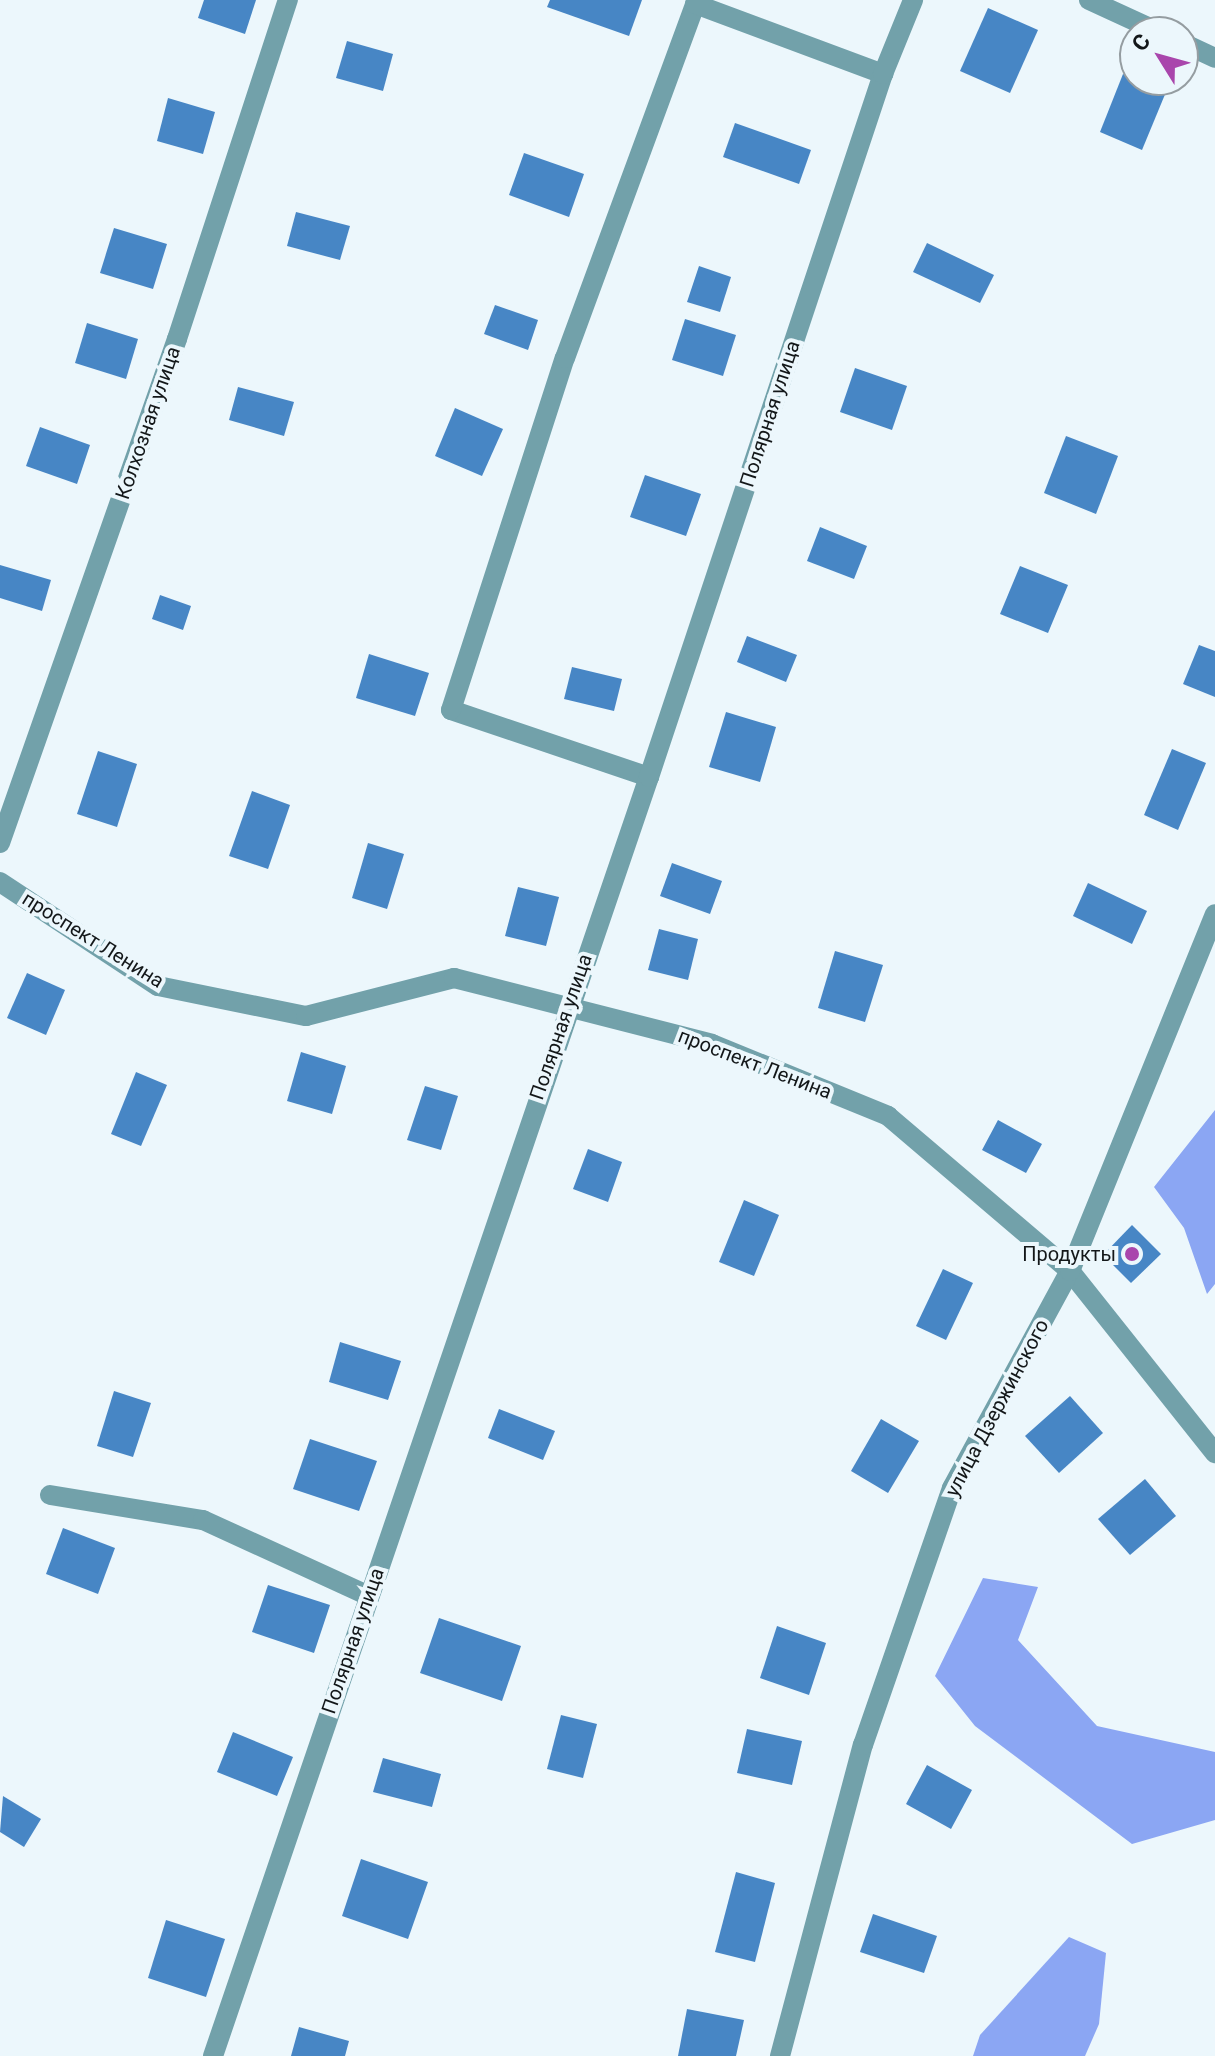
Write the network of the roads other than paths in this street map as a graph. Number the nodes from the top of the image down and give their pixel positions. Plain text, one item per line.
1 (288, 0) edge
2 (913, 0) edge
3 (1089, 0) edge
4 (1124, 16) edge
5 (883, 74) junction
6 (649, 777) junction
7 (0, 843) edge
8 (0, 882) edge
9 (1215, 914) edge
10 (569, 1005) junction
11 (1070, 1271) junction
12 (1215, 1453) edge
13 (50, 1495) dead end
14 (369, 1596) junction
15 (213, 2056) edge
16 (780, 2056) edge

1 - 7 street, Колхозная улица
2 - 5 street, Полярная улица
3 - 4 street
5 - 6 street, Полярная улица
5 - 6 street
6 - 10 street, Полярная улица
8 - 10 street, проспект Ленина
9 - 11 street, улица Дзержинского
10 - 11 street, проспект Ленина
10 - 14 street, Полярная улица
11 - 12 street, проспект Ленина
11 - 16 street, улица Дзержинского
13 - 14 street
14 - 15 street, Полярная улица

